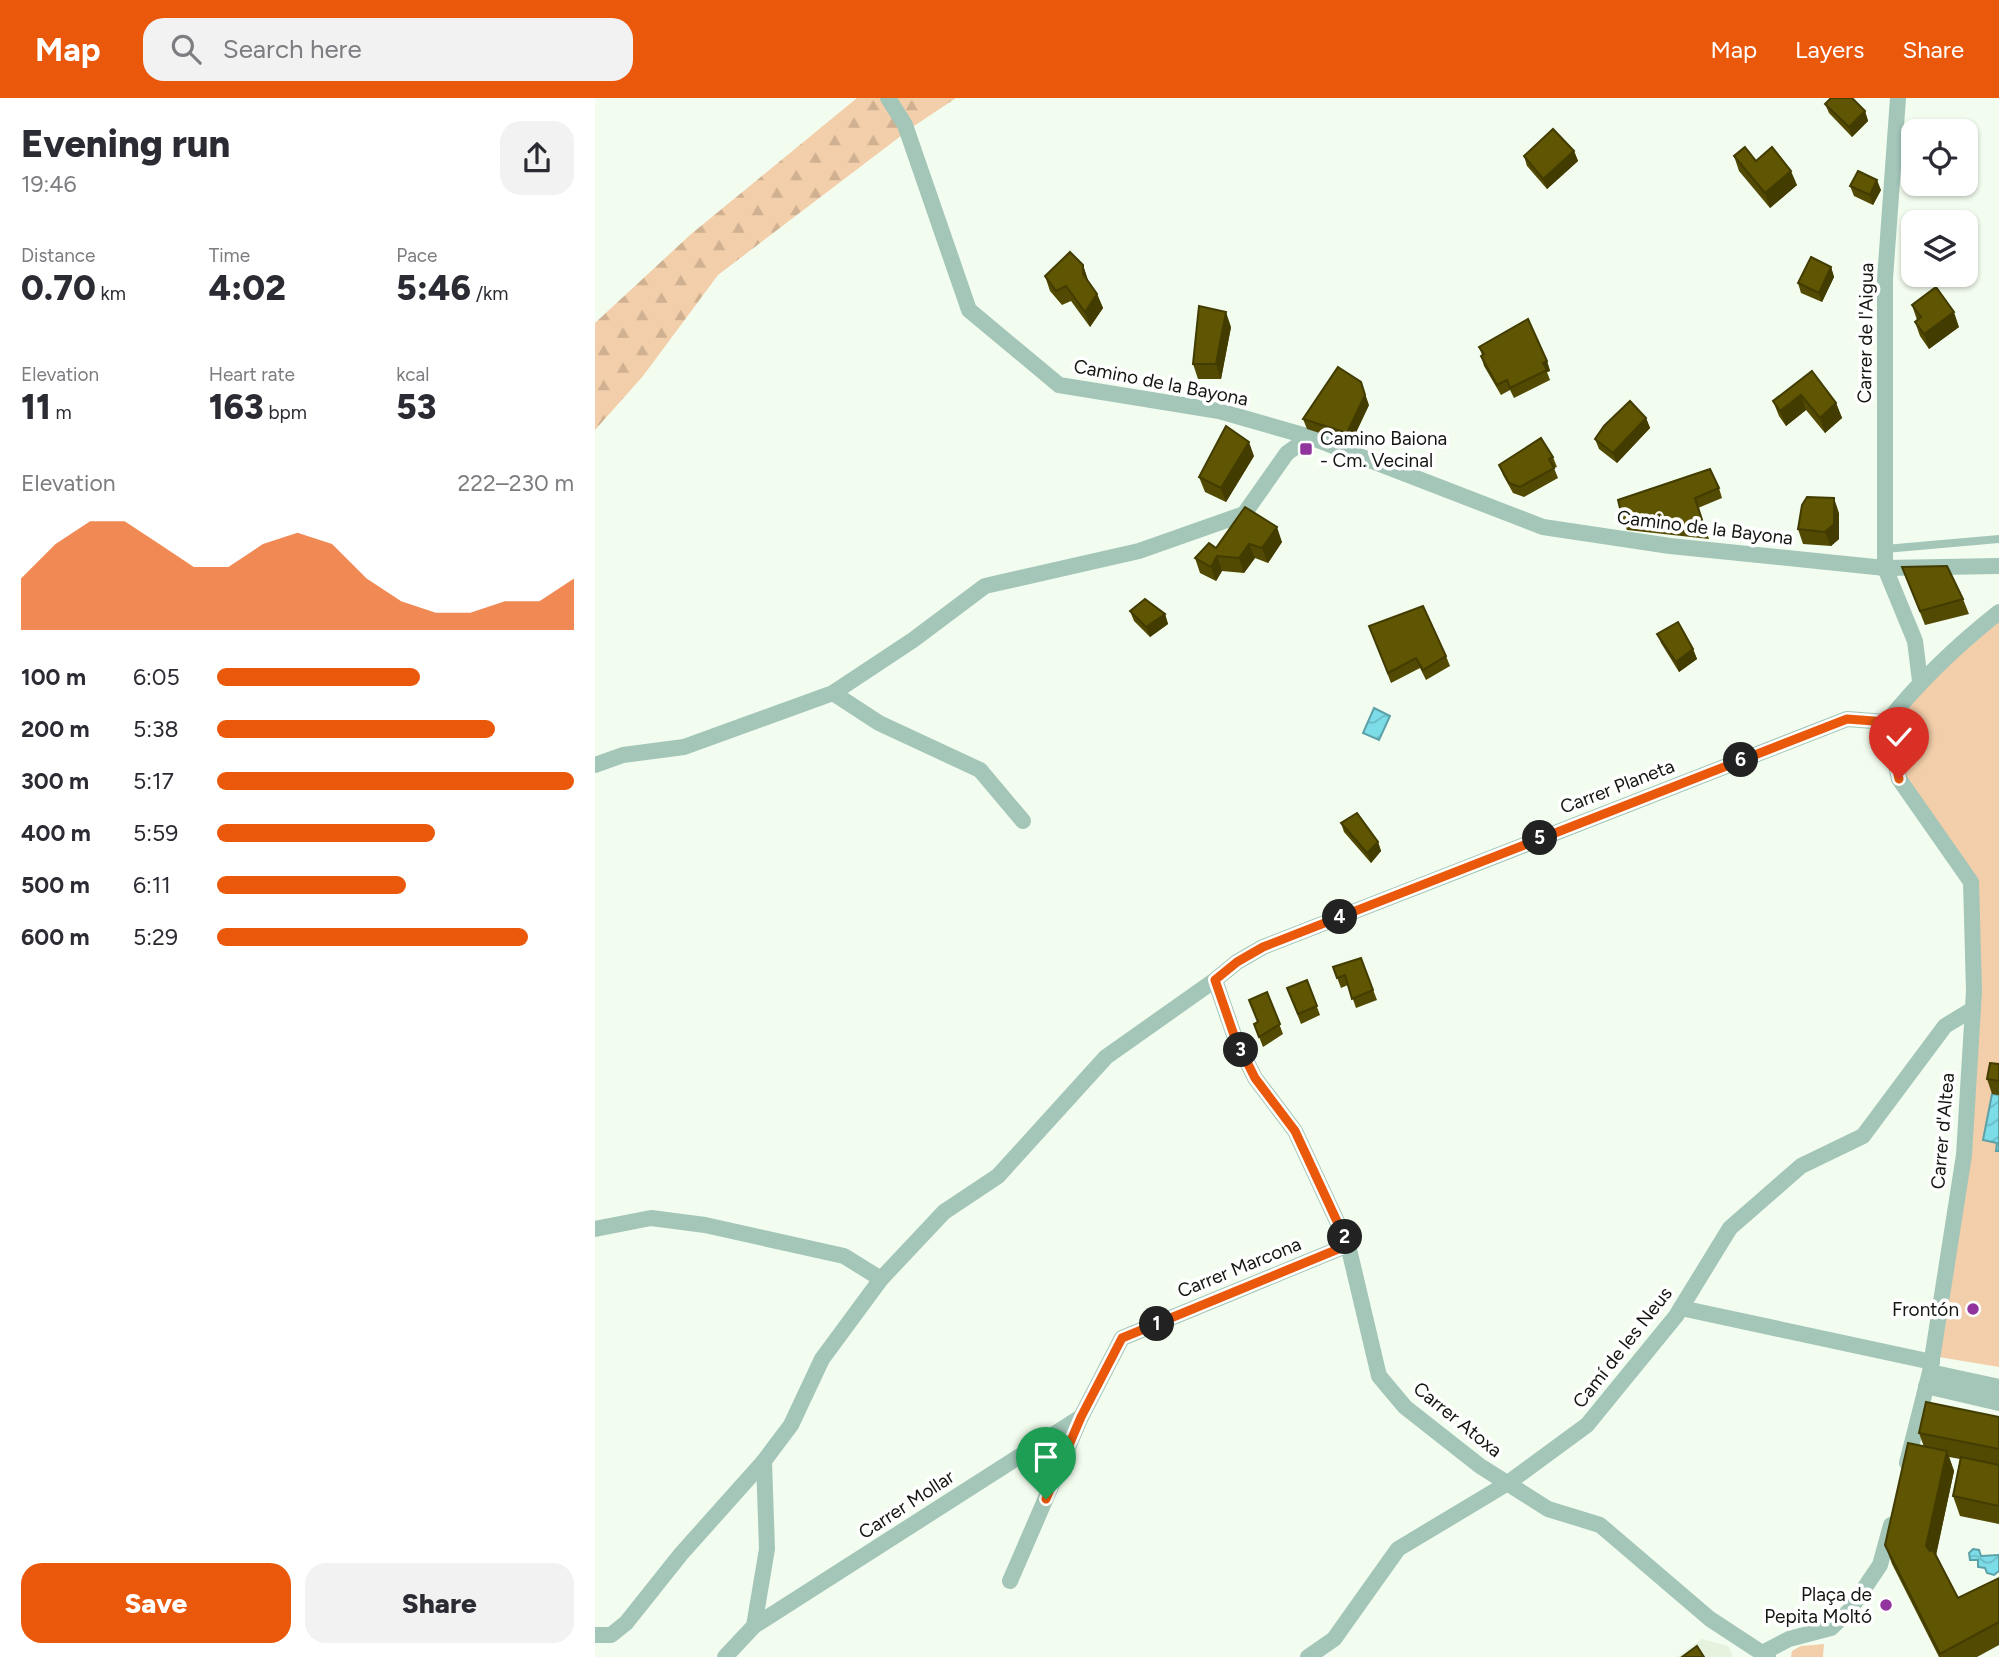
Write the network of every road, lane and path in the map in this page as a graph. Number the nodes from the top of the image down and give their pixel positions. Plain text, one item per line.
1 (888, 98) edge
2 (1898, 98) edge
3 (1310, 437) junction
4 (1999, 539) edge
5 (1885, 549) junction
6 (1999, 566) edge
7 (1885, 568) junction
8 (1999, 612) edge
9 (1920, 681) junction
10 (833, 693) junction
11 (1887, 722) junction
12 (595, 765) edge
13 (1023, 821) dead end
14 (1215, 980) junction
15 (1973, 1009) junction
16 (595, 1229) edge
17 (1348, 1245) junction
18 (881, 1279) junction
19 (1681, 1308) junction
20 (1929, 1374) junction
21 (1999, 1387) edge
22 (1999, 1403) edge
23 (1081, 1417) junction
24 (764, 1461) junction
25 (1903, 1476) edge
26 (1508, 1483) junction
27 (1893, 1514) edge
28 (1010, 1581) dead end
29 (754, 1626) junction
30 (595, 1635) edge
31 (1766, 1654) edge
32 (725, 1657) edge
33 (1308, 1657) edge

1 - 3 street, Camino de la Bayona
2 - 5 street, Carrer de l'Aigua
3 - 7 street, Camino de la Bayona
3 - 10 street
4 - 5 lane
5 - 7 street, Carrer de l'Aigua
6 - 7 street, Camino de la Bayona
7 - 9 street
8 - 9 street
9 - 11 street
10 - 12 street
10 - 13 street
11 - 14 street, Carrer Planeta
11 - 15 street, Carrer d'Altea
14 - 17 street, Carrer Atoxa
14 - 18 street, Carrer Planeta
15 - 19 street, Camí de les Neus
15 - 20 street, Carrer d'Altea
16 - 18 street
17 - 23 street, Carrer Marcona
17 - 26 street, Carrer Atoxa
18 - 24 street, Carrer Planeta
19 - 20 street
19 - 26 street, Camí de les Neus
20 - 21 street
20 - 22 street
20 - 25 street, Carrer d'Altea
23 - 28 street, Carrer Marcona
23 - 29 street, Carrer Mollar
24 - 29 street
24 - 30 street, Carrer Planeta
26 - 31 street, Carrer Atoxa
26 - 33 street, Camí de les Neus
27 - 31 street
29 - 32 street, Carrer Mollar

